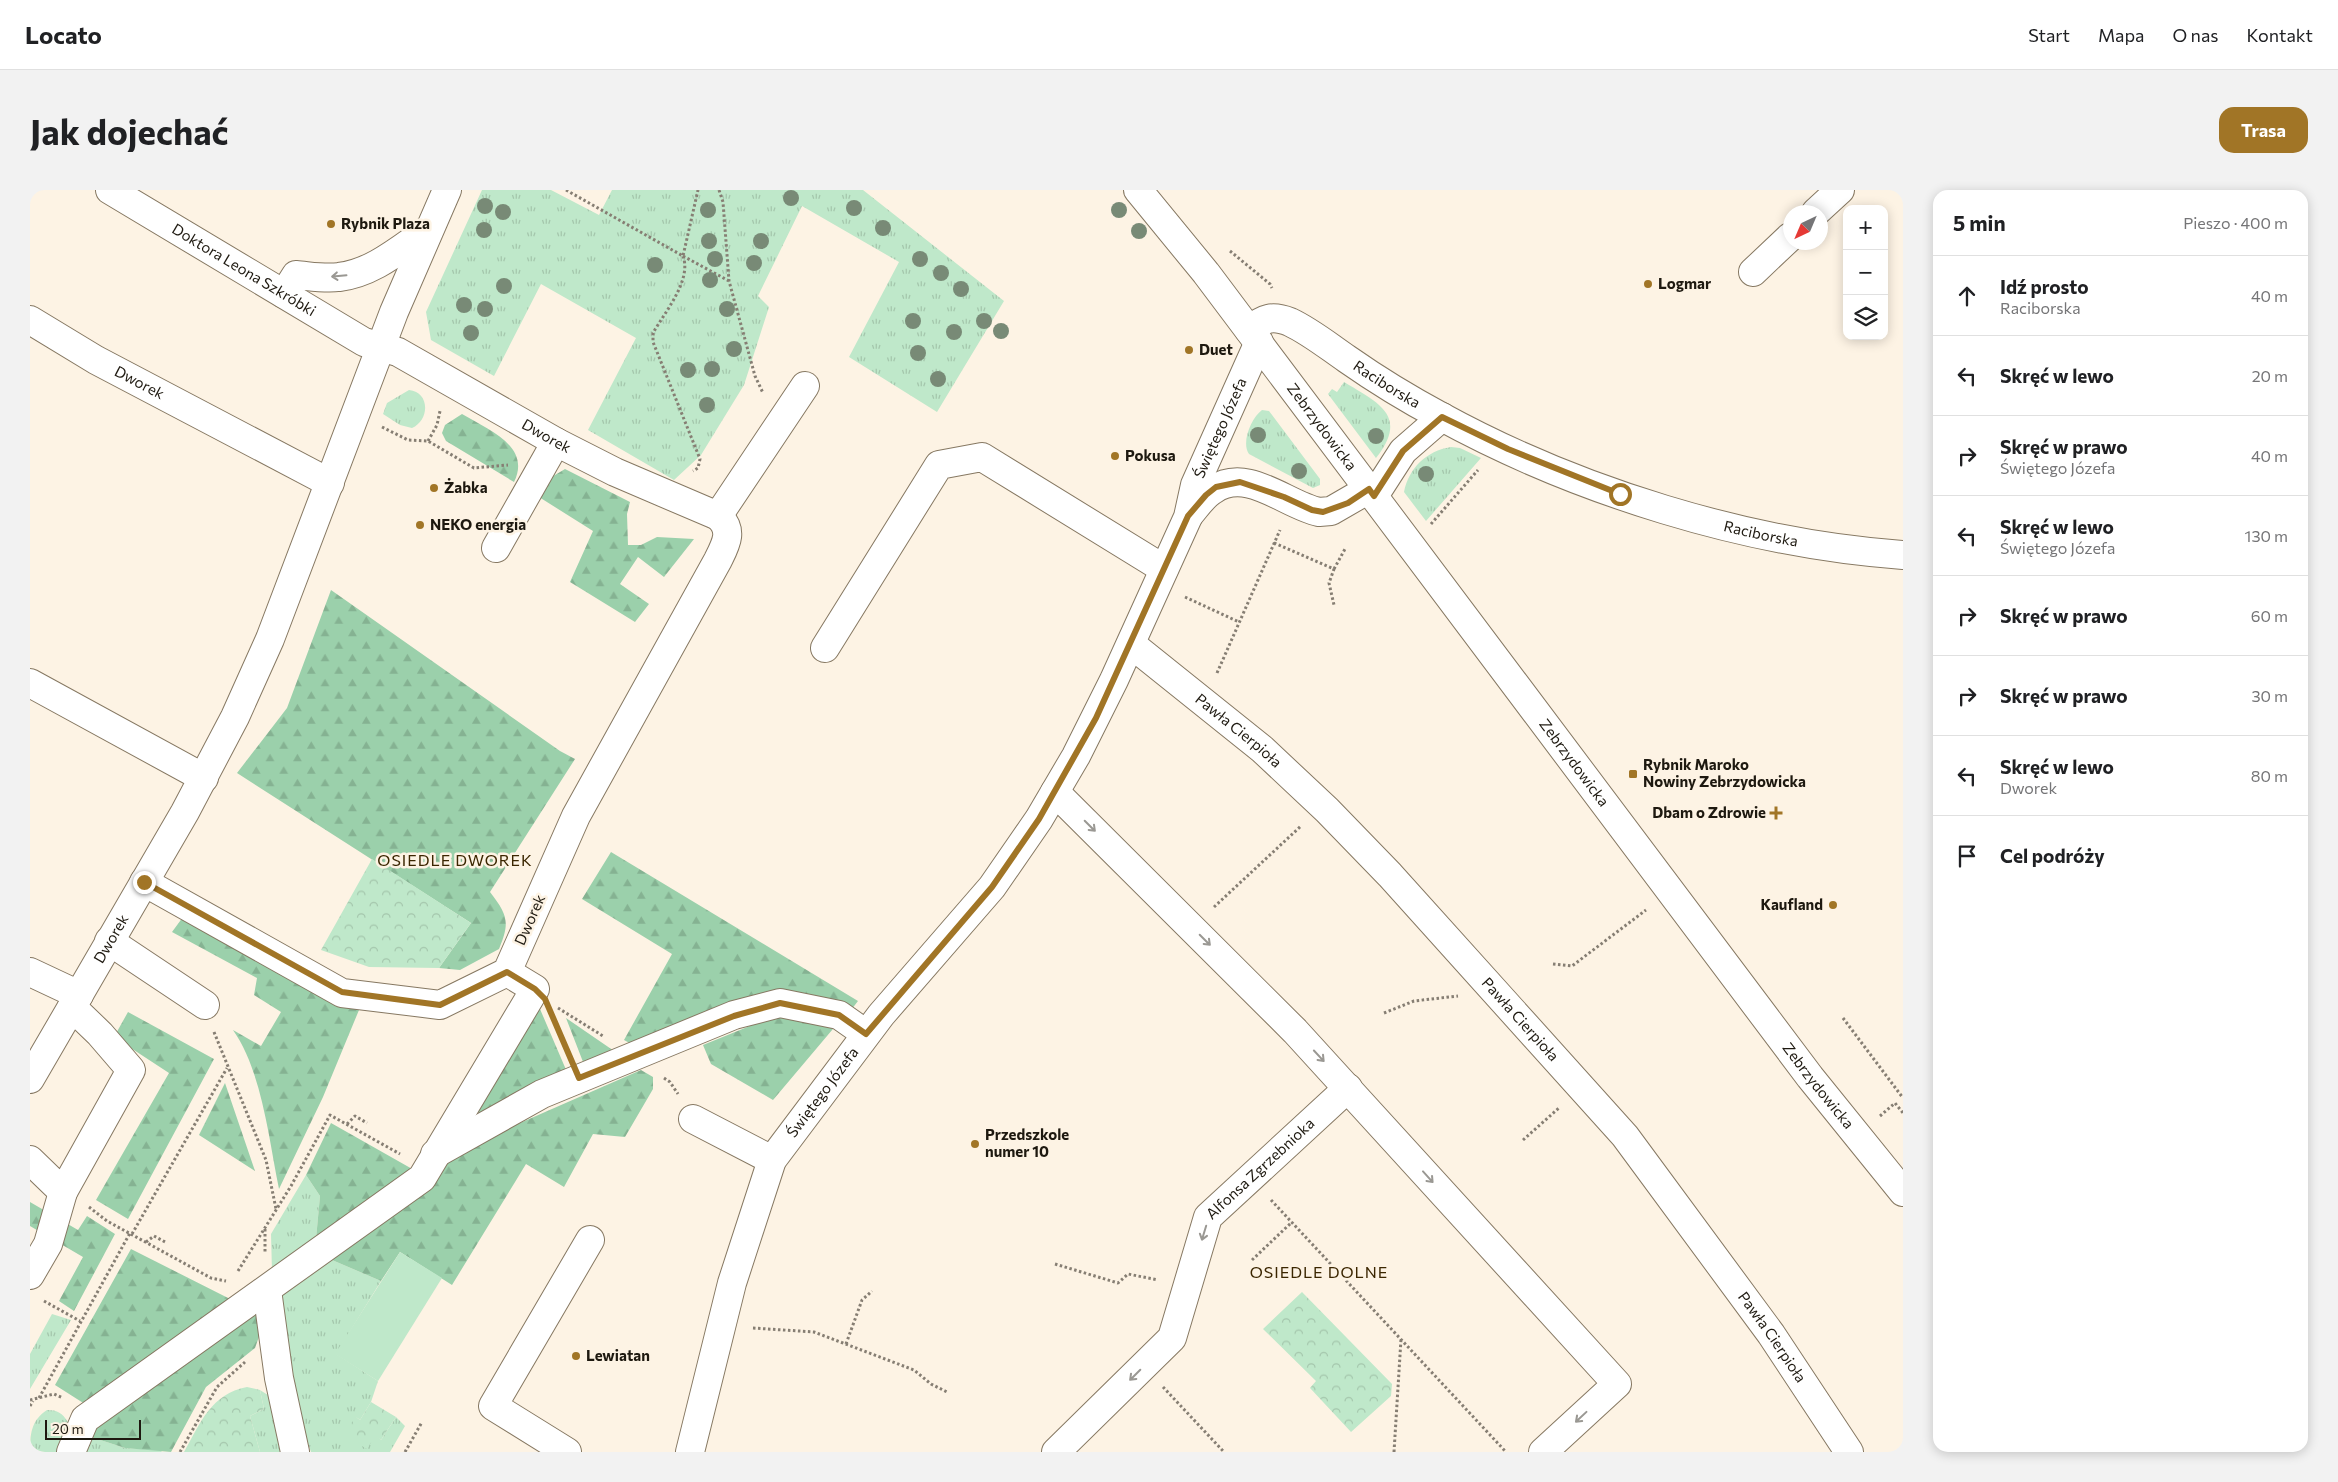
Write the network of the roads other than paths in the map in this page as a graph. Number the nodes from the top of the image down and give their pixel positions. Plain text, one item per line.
1 (110, 190) edge
2 (446, 190) edge
3 (1138, 190) edge
4 (1840, 190) edge
5 (1824, 205) edge
6 (428, 230) junction
7 (1783, 244) edge
8 (1753, 272) dead end
9 (290, 285) junction
10 (30, 320) edge
11 (1254, 336) junction
12 (381, 348) junction
13 (805, 386) dead end
14 (1442, 417) junction
15 (556, 442) junction
16 (330, 483) junction
17 (1372, 493) junction
18 (718, 516) junction
19 (1188, 516) junction
20 (496, 548) dead end
21 (1903, 555) edge
22 (1164, 569) junction
23 (1131, 644) junction
24 (825, 648) dead end
25 (30, 683) edge
26 (204, 778) junction
27 (1055, 792) junction
28 (144, 882) junction
29 (109, 941) junction
30 (30, 972) edge
31 (507, 972) junction
32 (75, 1001) junction
33 (205, 1005) road end
34 (866, 1034) junction
35 (30, 1079) edge
36 (1348, 1088) junction
37 (693, 1118) dead end
38 (30, 1160) edge
39 (772, 1160) junction
40 (431, 1162) junction
41 (63, 1192) junction
42 (1903, 1192) edge
43 (590, 1240) dead end
44 (34, 1287) edge
45 (266, 1290) junction
46 (71, 1452) edge
47 (295, 1452) edge
48 (567, 1452) edge
49 (690, 1452) edge
50 (1056, 1452) edge
51 (1543, 1452) edge
52 (1849, 1452) edge

1 - 9 street, Doktora Leona Szkróbki
2 - 6 street, Dworek
3 - 11 street
4 - 5 street
6 -> 9 street
6 - 12 street, Dworek
7 - 8 street
9 - 12 street, Doktora Leona Szkróbki
10 - 16 street, Dworek
11 - 14 street, Raciborska
11 - 17 street, Zebrzydowicka
11 - 19 street, Świętego Józefa
12 - 15 street, Dworek
12 - 16 street, Dworek
13 - 18 street
14 - 17 street
14 - 21 street, Raciborska
15 - 18 street, Dworek
15 - 20 street
16 - 26 street, Dworek
17 - 19 street, Świętego Józefa
17 - 42 street, Zebrzydowicka
18 - 31 street, Dworek
19 - 22 street, Świętego Józefa
22 - 23 street, Świętego Józefa
22 - 24 street
23 - 27 street, Świętego Józefa
23 - 52 street, Pawła Cierpioła
25 - 26 street
26 - 28 street, Dworek
27 - 34 street, Świętego Józefa
27 -> 36 street
28 - 29 street, Dworek
28 - 31 street
29 - 32 street, Dworek
29 - 33 street
30 - 32 street
31 - 40 street
32 - 35 street, Dworek
32 - 41 street
34 - 39 street, Świętego Józefa
34 - 40 street
36 -> 50 street, Alfonsa Zgrzebnioka
36 -> 51 street
37 - 39 street
38 - 41 street
39 - 49 street, Świętego Józefa
40 - 45 street
41 - 44 street
43 - 48 street
45 - 46 street
45 - 47 street

